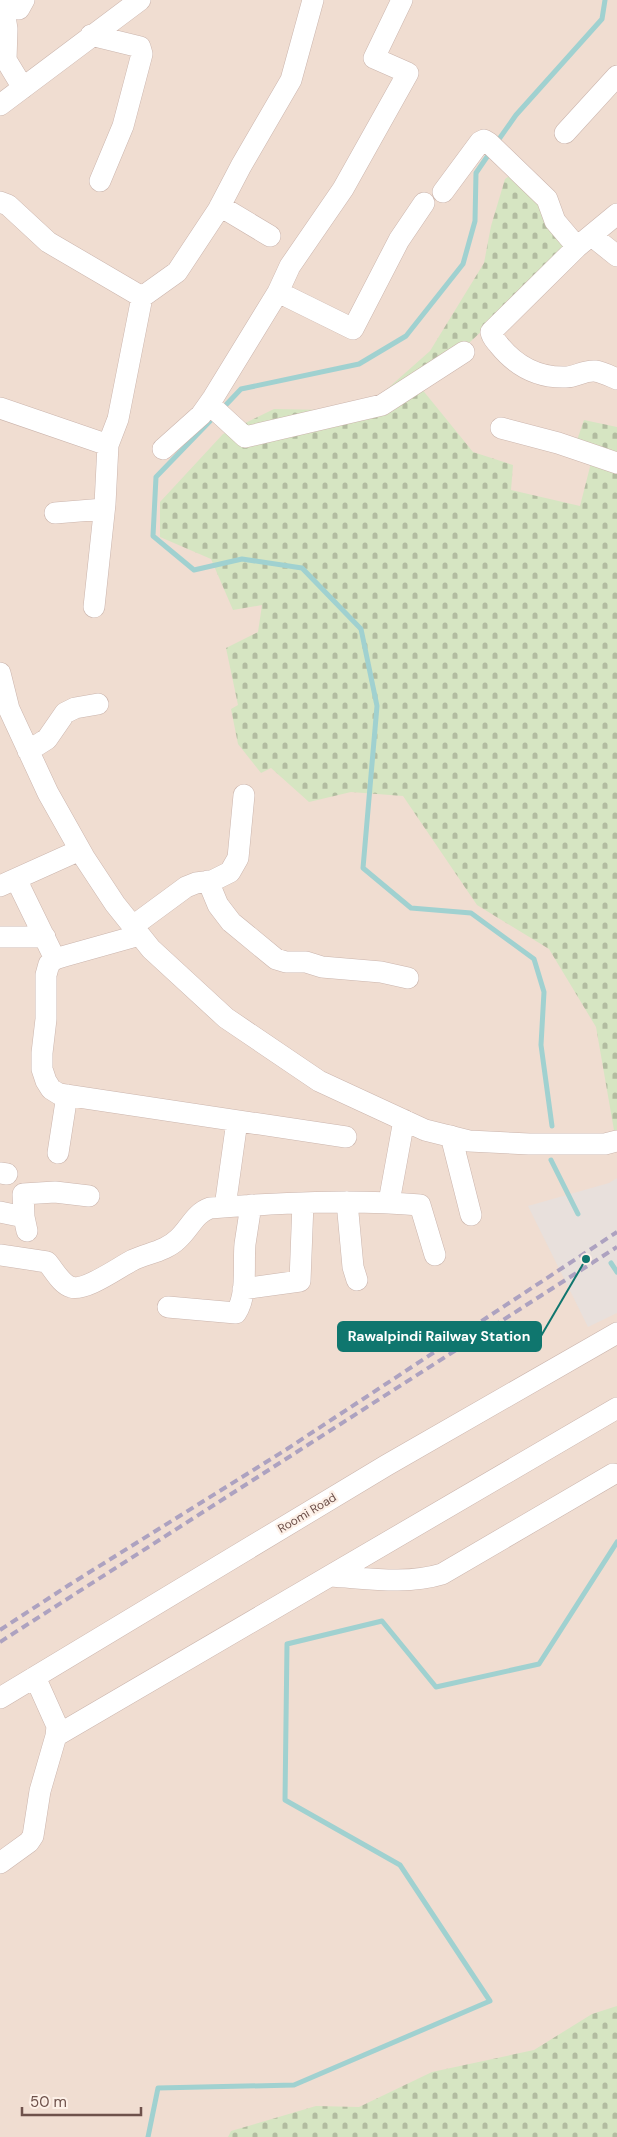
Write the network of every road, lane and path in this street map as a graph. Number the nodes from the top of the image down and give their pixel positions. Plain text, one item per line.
1 (140, 0) edge
2 (313, 0) edge
3 (402, 0) edge
4 (14, 4) edge
5 (91, 35) junction
6 (617, 76) edge
7 (23, 88) junction
8 (0, 105) edge
9 (565, 133) dead end
10 (100, 180) dead end
11 (443, 192) dead end
12 (0, 202) edge
13 (424, 203) dead end
14 (220, 206) junction
15 (617, 214) edge
16 (270, 236) dead end
17 (584, 242) junction
18 (617, 256) edge
19 (278, 292) junction
20 (142, 297) junction
21 (464, 352) dead end
22 (617, 379) edge
23 (209, 404) junction
24 (0, 408) edge
25 (501, 428) dead end
26 (108, 446) junction
27 (163, 449) dead end
28 (617, 463) edge
29 (104, 509) junction
30 (54, 513) dead end
31 (94, 608) dead end
32 (0, 673) edge
33 (98, 704) dead end
34 (28, 751) junction
35 (244, 795) dead end
36 (80, 850) junction
37 (8, 882) edge
38 (208, 882) junction
39 (136, 931) junction
40 (0, 937) edge
41 (45, 937) junction
42 (55, 959) junction
43 (408, 978) dead end
44 (67, 1095) junction
45 (404, 1120) junction
46 (237, 1121) junction
47 (451, 1136) junction
48 (346, 1137) dead end
49 (617, 1141) edge
50 (58, 1153) dead end
51 (89, 1196) dead end
52 (347, 1202) junction
53 (389, 1202) junction
54 (303, 1203) junction
55 (251, 1205) junction
56 (225, 1207) junction
57 (0, 1212) edge
58 (470, 1215) dead end
59 (0, 1254) edge
60 (434, 1255) dead end
61 (356, 1280) dead end
62 (243, 1290) junction
63 (168, 1307) dead end
64 (617, 1333) edge
65 (617, 1408) edge
66 (613, 1474) dead end
67 (330, 1576) junction
68 (34, 1677) junction
69 (0, 1698) edge
70 (56, 1736) junction
71 (0, 1863) edge

1 - 5 street
2 - 14 street
3 - 19 street
4 - 7 street
5 - 7 street
5 - 10 street
6 - 9 street
7 - 8 street
11 - 17 street
12 - 20 street
13 - 19 street
14 - 16 street
14 - 20 street
15 - 17 street
17 - 18 street
17 - 22 street
19 - 23 street
20 - 26 street
21 - 23 street
23 - 27 street
24 - 26 street
25 - 28 street
26 - 29 street
29 - 30 street
29 - 31 street
32 - 34 street
33 - 34 street
34 - 36 street
35 - 38 street
36 - 37 street
36 - 39 street
37 - 41 street
38 - 39 street
38 - 43 street
39 - 42 street
39 - 45 street
40 - 41 street
41 - 42 street
42 - 44 street
44 - 46 street
44 - 50 street
45 - 47 street
45 - 53 street
46 - 48 street
46 - 56 street
47 - 49 street
47 - 58 street
51 - 57 street
52 - 53 street
52 - 54 street
52 - 61 street
53 - 60 street
54 - 55 street
54 - 62 street
55 - 56 street
55 - 62 street
56 - 59 street
62 - 63 street
64 - 68 street, Roomi Road
65 - 67 street
66 - 67 street
67 - 70 street
68 - 69 street, Roomi Road
68 - 70 street
70 - 71 street

